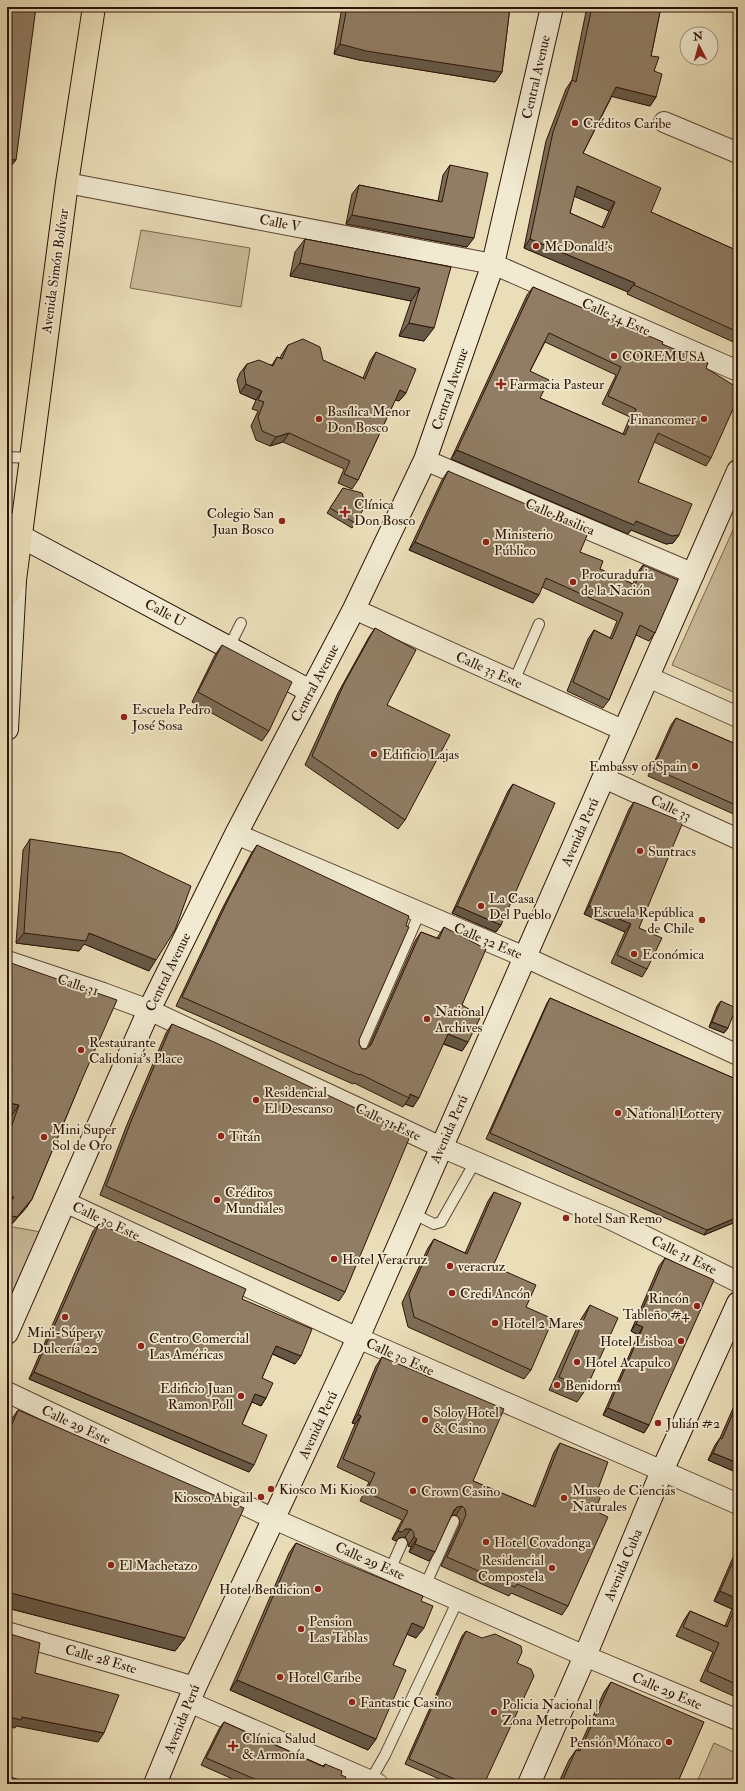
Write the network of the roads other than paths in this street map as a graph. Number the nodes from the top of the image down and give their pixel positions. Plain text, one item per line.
1 (94, 7) edge
2 (552, 7) edge
3 (664, 122) dead end
4 (738, 153) edge
5 (67, 183) junction
6 (493, 264) junction
7 (738, 371) edge
8 (7, 457) edge
9 (31, 458) junction
10 (425, 460) junction
11 (738, 471) edge
12 (733, 496) edge
13 (16, 525) edge
14 (694, 574) junction
15 (11, 588) edge
16 (354, 609) junction
17 (240, 623) dead end
18 (539, 624) dead end
19 (229, 647) junction
20 (648, 677) junction
21 (8, 679) edge
22 (514, 681) junction
23 (310, 691) junction
24 (738, 717) edge
25 (7, 730) edge
26 (625, 731) junction
27 (604, 778) junction
28 (236, 834) junction
29 (738, 839) edge
30 (420, 912) junction
31 (525, 957) junction
32 (7, 961) edge
33 (149, 1010) junction
34 (359, 1052) edge
35 (738, 1055) edge
36 (441, 1147) junction
37 (475, 1162) junction
38 (65, 1202) junction
39 (412, 1213) junction
40 (738, 1282) edge
41 (738, 1303) edge
42 (7, 1333) edge
43 (358, 1338) junction
44 (7, 1392) edge
45 (662, 1471) junction
46 (738, 1504) edge
47 (274, 1519) junction
48 (454, 1521) edge
49 (402, 1544) edge
50 (390, 1570) junction
51 (425, 1586) junction
52 (458, 1600) junction
53 (7, 1632) edge
54 (585, 1656) junction
55 (192, 1695) junction
56 (738, 1720) edge
57 (372, 1783) edge
58 (155, 1784) edge
59 (529, 1784) edge

1 - 5 main road, Avenida Simón Bolívar
2 - 6 main road, Central Avenue
3 - 4 street
5 - 6 street, Calle V
5 - 9 main road, Avenida Simón Bolívar
6 - 7 street, Calle 34 Este
6 - 10 main road, Central Avenue
8 - 9 lane
9 - 13 main road, Avenida Simón Bolívar
10 - 14 street, Calle Basilica
10 - 16 main road, Central Avenue
11 - 12 main road, Avenida Perú
12 - 14 main road, Avenida Perú
13 - 15 main road, Avenida Simón Bolívar
13 - 19 main road, Calle U
14 - 20 main road, Avenida Perú
15 - 21 main road
16 - 22 street, Calle 33 Este
16 - 23 main road, Central Avenue
17 - 19 lane
18 - 22 lane
19 - 23 main road, Calle U
20 - 24 street
20 - 26 main road, Avenida Perú
21 - 25 main road
22 - 26 street, Calle 33 Este
23 - 28 main road, Central Avenue
26 - 27 main road, Avenida Perú
27 - 29 street, Calle 33
27 - 31 main road, Avenida Perú
28 - 30 street, Calle 32 Este
28 - 33 main road, Central Avenue
30 - 31 street, Calle 32 Este
30 - 34 lane
31 - 35 street, Calle 32 Este
31 - 36 main road, Avenida Perú
32 - 33 street, Calle 31
33 - 36 street, Calle 31 Este
33 - 38 main road, Central Avenue
36 - 37 street, Calle 31 Este
36 - 39 main road, Avenida Perú
37 - 39 lane
37 - 40 street, Calle 31 Este
38 - 42 main road, Central Avenue
38 - 43 street, Calle 30 Este
39 - 43 main road, Avenida Perú
41 - 45 main road, Avenida Cuba
43 - 45 street, Calle 30 Este
43 - 47 main road, Avenida Perú
44 - 47 street, Calle 29 Este
45 - 46 street, Calle 30 Este
45 - 54 main road, Avenida Cuba
47 - 50 street, Calle 29 Este
47 - 55 main road, Avenida Perú
48 - 51 lane
49 - 50 lane
50 - 51 street, Calle 29 Este
51 - 52 street, Calle 29 Este
52 - 54 street, Calle 29 Este
52 - 57 lane
53 - 55 street, Calle 28 Este
54 - 56 street, Calle 29 Este
54 - 59 main road, Avenida Cuba
55 - 57 street, Calle 28 Este
55 - 58 main road, Avenida Perú

